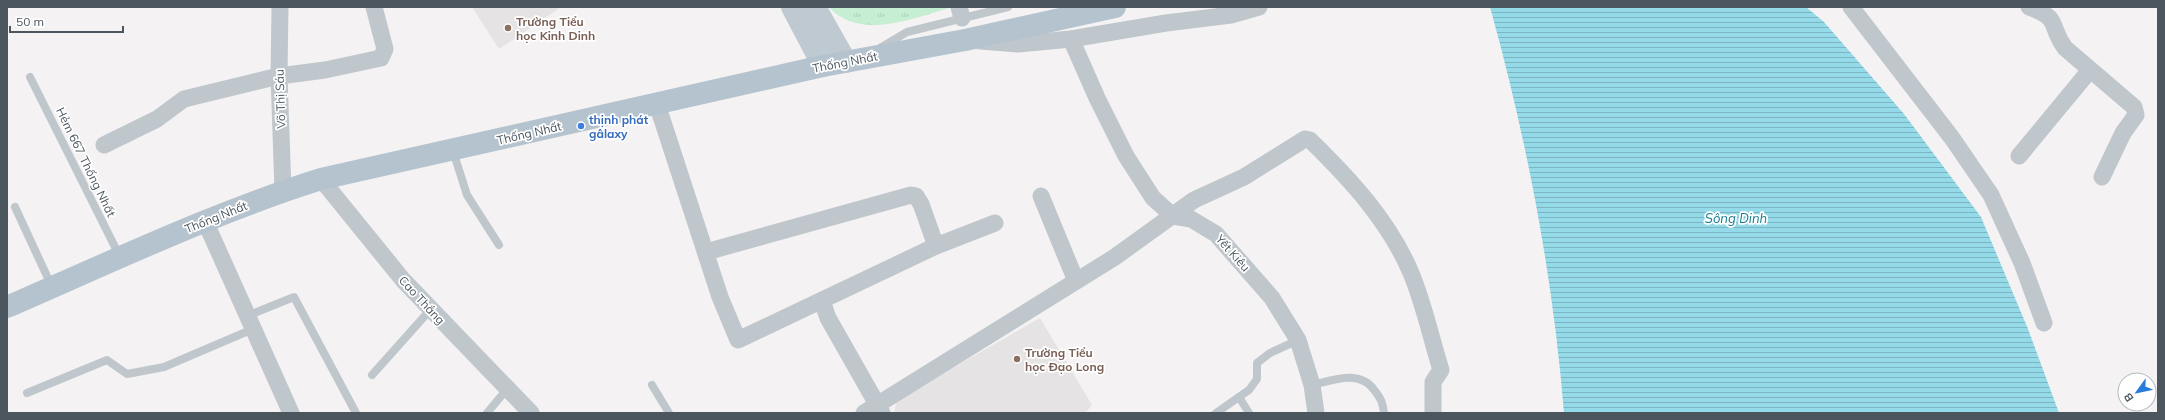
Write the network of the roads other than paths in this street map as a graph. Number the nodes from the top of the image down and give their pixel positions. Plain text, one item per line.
1 (280, 7) edge
2 (374, 7) edge
3 (792, 7) edge
4 (815, 7) edge
5 (1008, 7) edge
6 (1115, 7) edge
7 (1259, 7) edge
8 (1851, 7) edge
9 (2029, 7) edge
10 (960, 12) edge
11 (1071, 39) junction
12 (965, 40) junction
13 (854, 60) junction
14 (823, 66) junction
15 (2090, 70) junction
16 (279, 76) junction
17 (30, 77) dead end
18 (657, 104) junction
19 (104, 145) dead end
20 (453, 150) junction
21 (2019, 156) dead end
22 (2102, 178) dead end
23 (321, 179) junction
24 (283, 191) junction
25 (1041, 196) dead end
26 (15, 207) dead end
27 (1173, 216) junction
28 (205, 221) junction
29 (995, 223) dead end
30 (499, 245) dead end
31 (936, 246) junction
32 (706, 252) junction
33 (120, 258) junction
34 (1076, 281) junction
35 (52, 288) junction
36 (822, 301) junction
37 (7, 307) edge
38 (431, 309) junction
39 (250, 323) junction
40 (2044, 323) dead end
41 (1298, 340) junction
42 (372, 375) dead end
43 (652, 385) dead end
44 (1312, 385) junction
45 (507, 389) junction
46 (27, 394) dead end
47 (1239, 397) junction
48 (875, 410) edge
49 (290, 413) edge
50 (356, 413) edge
51 (487, 413) edge
52 (530, 413) edge
53 (669, 413) edge
54 (1216, 413) edge
55 (1249, 413) edge
56 (1316, 413) edge
57 (1384, 413) edge
58 (1433, 413) edge

1 - 16 street, Võ Thị Sáu
2 - 16 street
3 - 14 main road
4 - 13 main road
5 - 10 lane
6 - 12 main road, Thống Nhất
7 - 11 street
8 - 40 street
9 - 15 street
10 - 13 lane
11 - 12 street
11 - 27 street, Yết Kiêu
12 - 13 main road, Thống Nhất
13 - 14 main road, Thống Nhất
14 - 18 main road, Thống Nhất
15 - 21 street
15 - 22 street
16 - 19 street
16 - 24 street, Võ Thị Sáu
17 - 33 lane, Hẻm 667 Thống Nhất
18 - 20 main road, Thống Nhất
18 - 32 street
20 - 23 main road, Thống Nhất
20 - 30 lane
23 - 24 main road, Thống Nhất
23 - 38 street, Cao Thắng
24 - 28 main road, Thống Nhất
25 - 34 street
26 - 35 lane
27 - 34 street
27 - 41 street, Yết Kiêu
27 - 58 street
28 - 33 main road, Thống Nhất
28 - 39 street
29 - 31 street
31 - 32 street
31 - 36 street
32 - 36 street
33 - 35 main road, Thống Nhất
34 - 48 street
35 - 37 main road, Thống Nhất
36 - 48 street
38 - 42 lane
38 - 45 street, Cao Thắng
39 - 46 lane
39 - 49 street
39 - 50 lane
41 - 44 street, Yết Kiêu
41 - 47 lane
43 - 53 lane
44 - 56 street, Yết Kiêu
44 - 57 lane
45 - 51 lane
45 - 52 street, Cao Thắng
47 - 54 lane
47 - 55 lane

